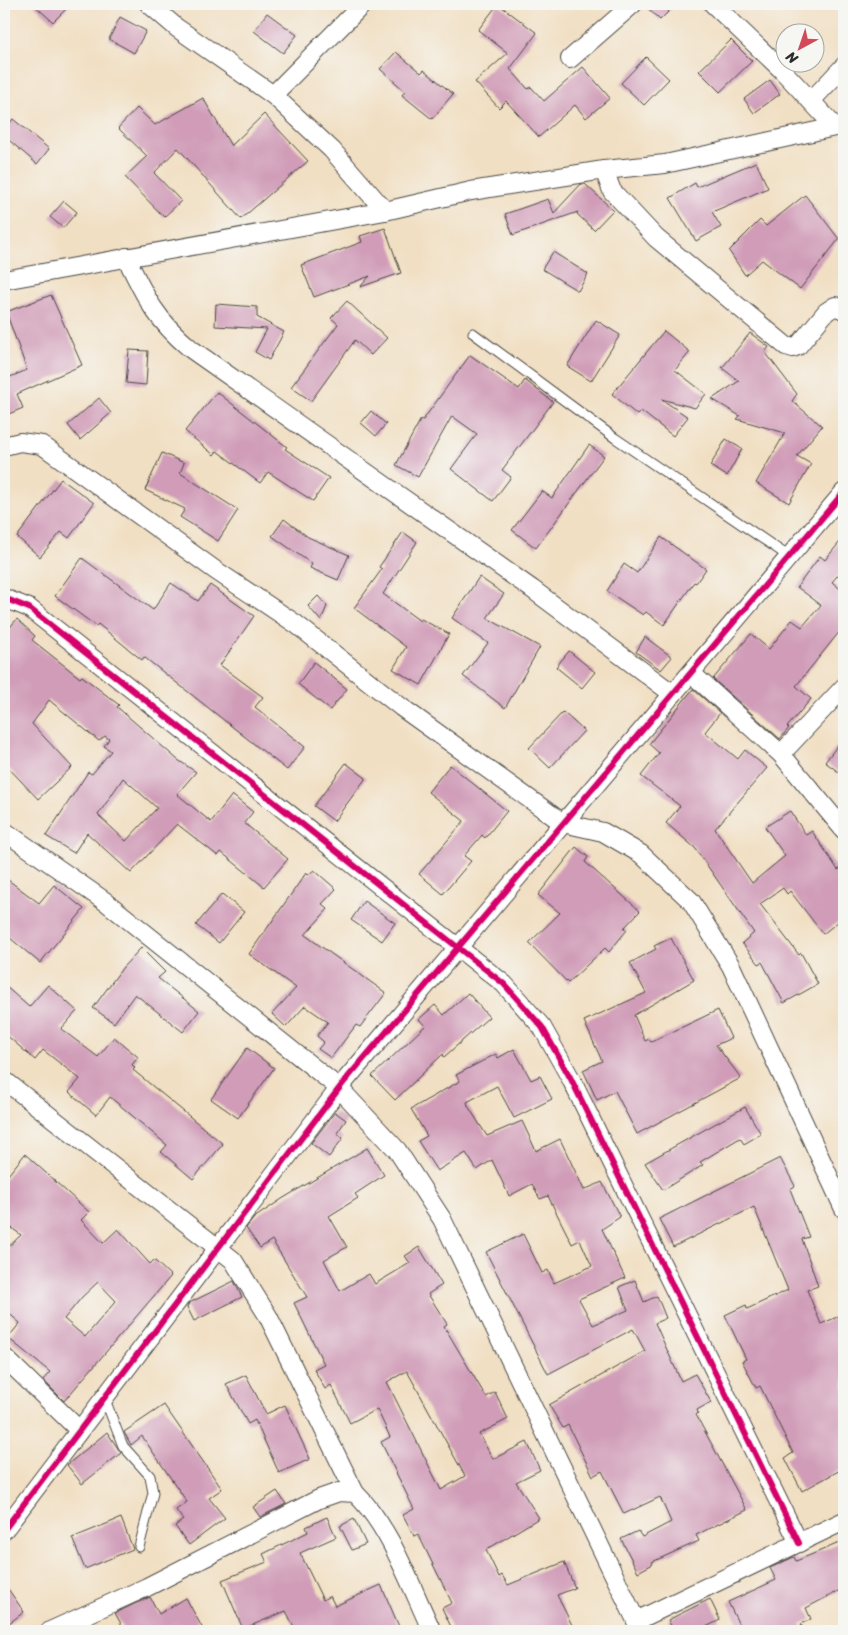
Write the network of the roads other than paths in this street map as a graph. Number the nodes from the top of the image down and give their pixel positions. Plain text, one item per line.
1 (149, 4) edge
2 (363, 4) edge
3 (633, 4) edge
4 (713, 4) edge
5 (570, 59) dead end
6 (844, 66) edge
7 (273, 95) junction
8 (811, 101) junction
9 (839, 126) edge
10 (604, 170) junction
11 (385, 211) junction
12 (126, 257) junction
13 (4, 280) edge
14 (844, 310) edge
15 (473, 333) dead end
16 (4, 446) edge
17 (844, 492) edge
18 (788, 556) junction
19 (4, 598) edge
20 (691, 673) junction
21 (844, 686) edge
22 (673, 694) junction
23 (781, 754) junction
24 (563, 824) junction
25 (844, 830) edge
26 (4, 831) edge
27 (457, 949) junction
28 (4, 1080) edge
29 (339, 1088) junction
30 (844, 1209) edge
31 (217, 1248) junction
32 (4, 1356) edge
33 (104, 1397) junction
34 (79, 1430) junction
35 (355, 1493) junction
36 (844, 1521) edge
37 (4, 1530) edge
38 (799, 1543) junction
39 (139, 1547) dead end
40 (638, 1626) edge
41 (50, 1631) edge
42 (432, 1631) edge

1 - 7 street
2 - 7 street
3 - 5 street
4 - 8 street
6 - 8 street
7 - 11 street
8 - 9 street
9 - 10 street
10 - 11 street
10 - 14 street
11 - 12 street
12 - 13 street
12 - 22 street
15 - 18 lane
16 - 24 street
17 - 18 street
18 - 20 street
19 - 27 street
20 - 22 street
20 - 23 street
21 - 23 street
22 - 24 street
23 - 25 street
24 - 27 street
24 - 30 street
26 - 29 street
27 - 29 street
27 - 38 street
28 - 31 street
29 - 31 street
29 - 40 street
31 - 33 street
31 - 35 street
32 - 34 street
33 - 34 street
33 - 39 lane
34 - 37 street
35 - 41 street
35 - 42 street
36 - 38 street
38 - 40 street

